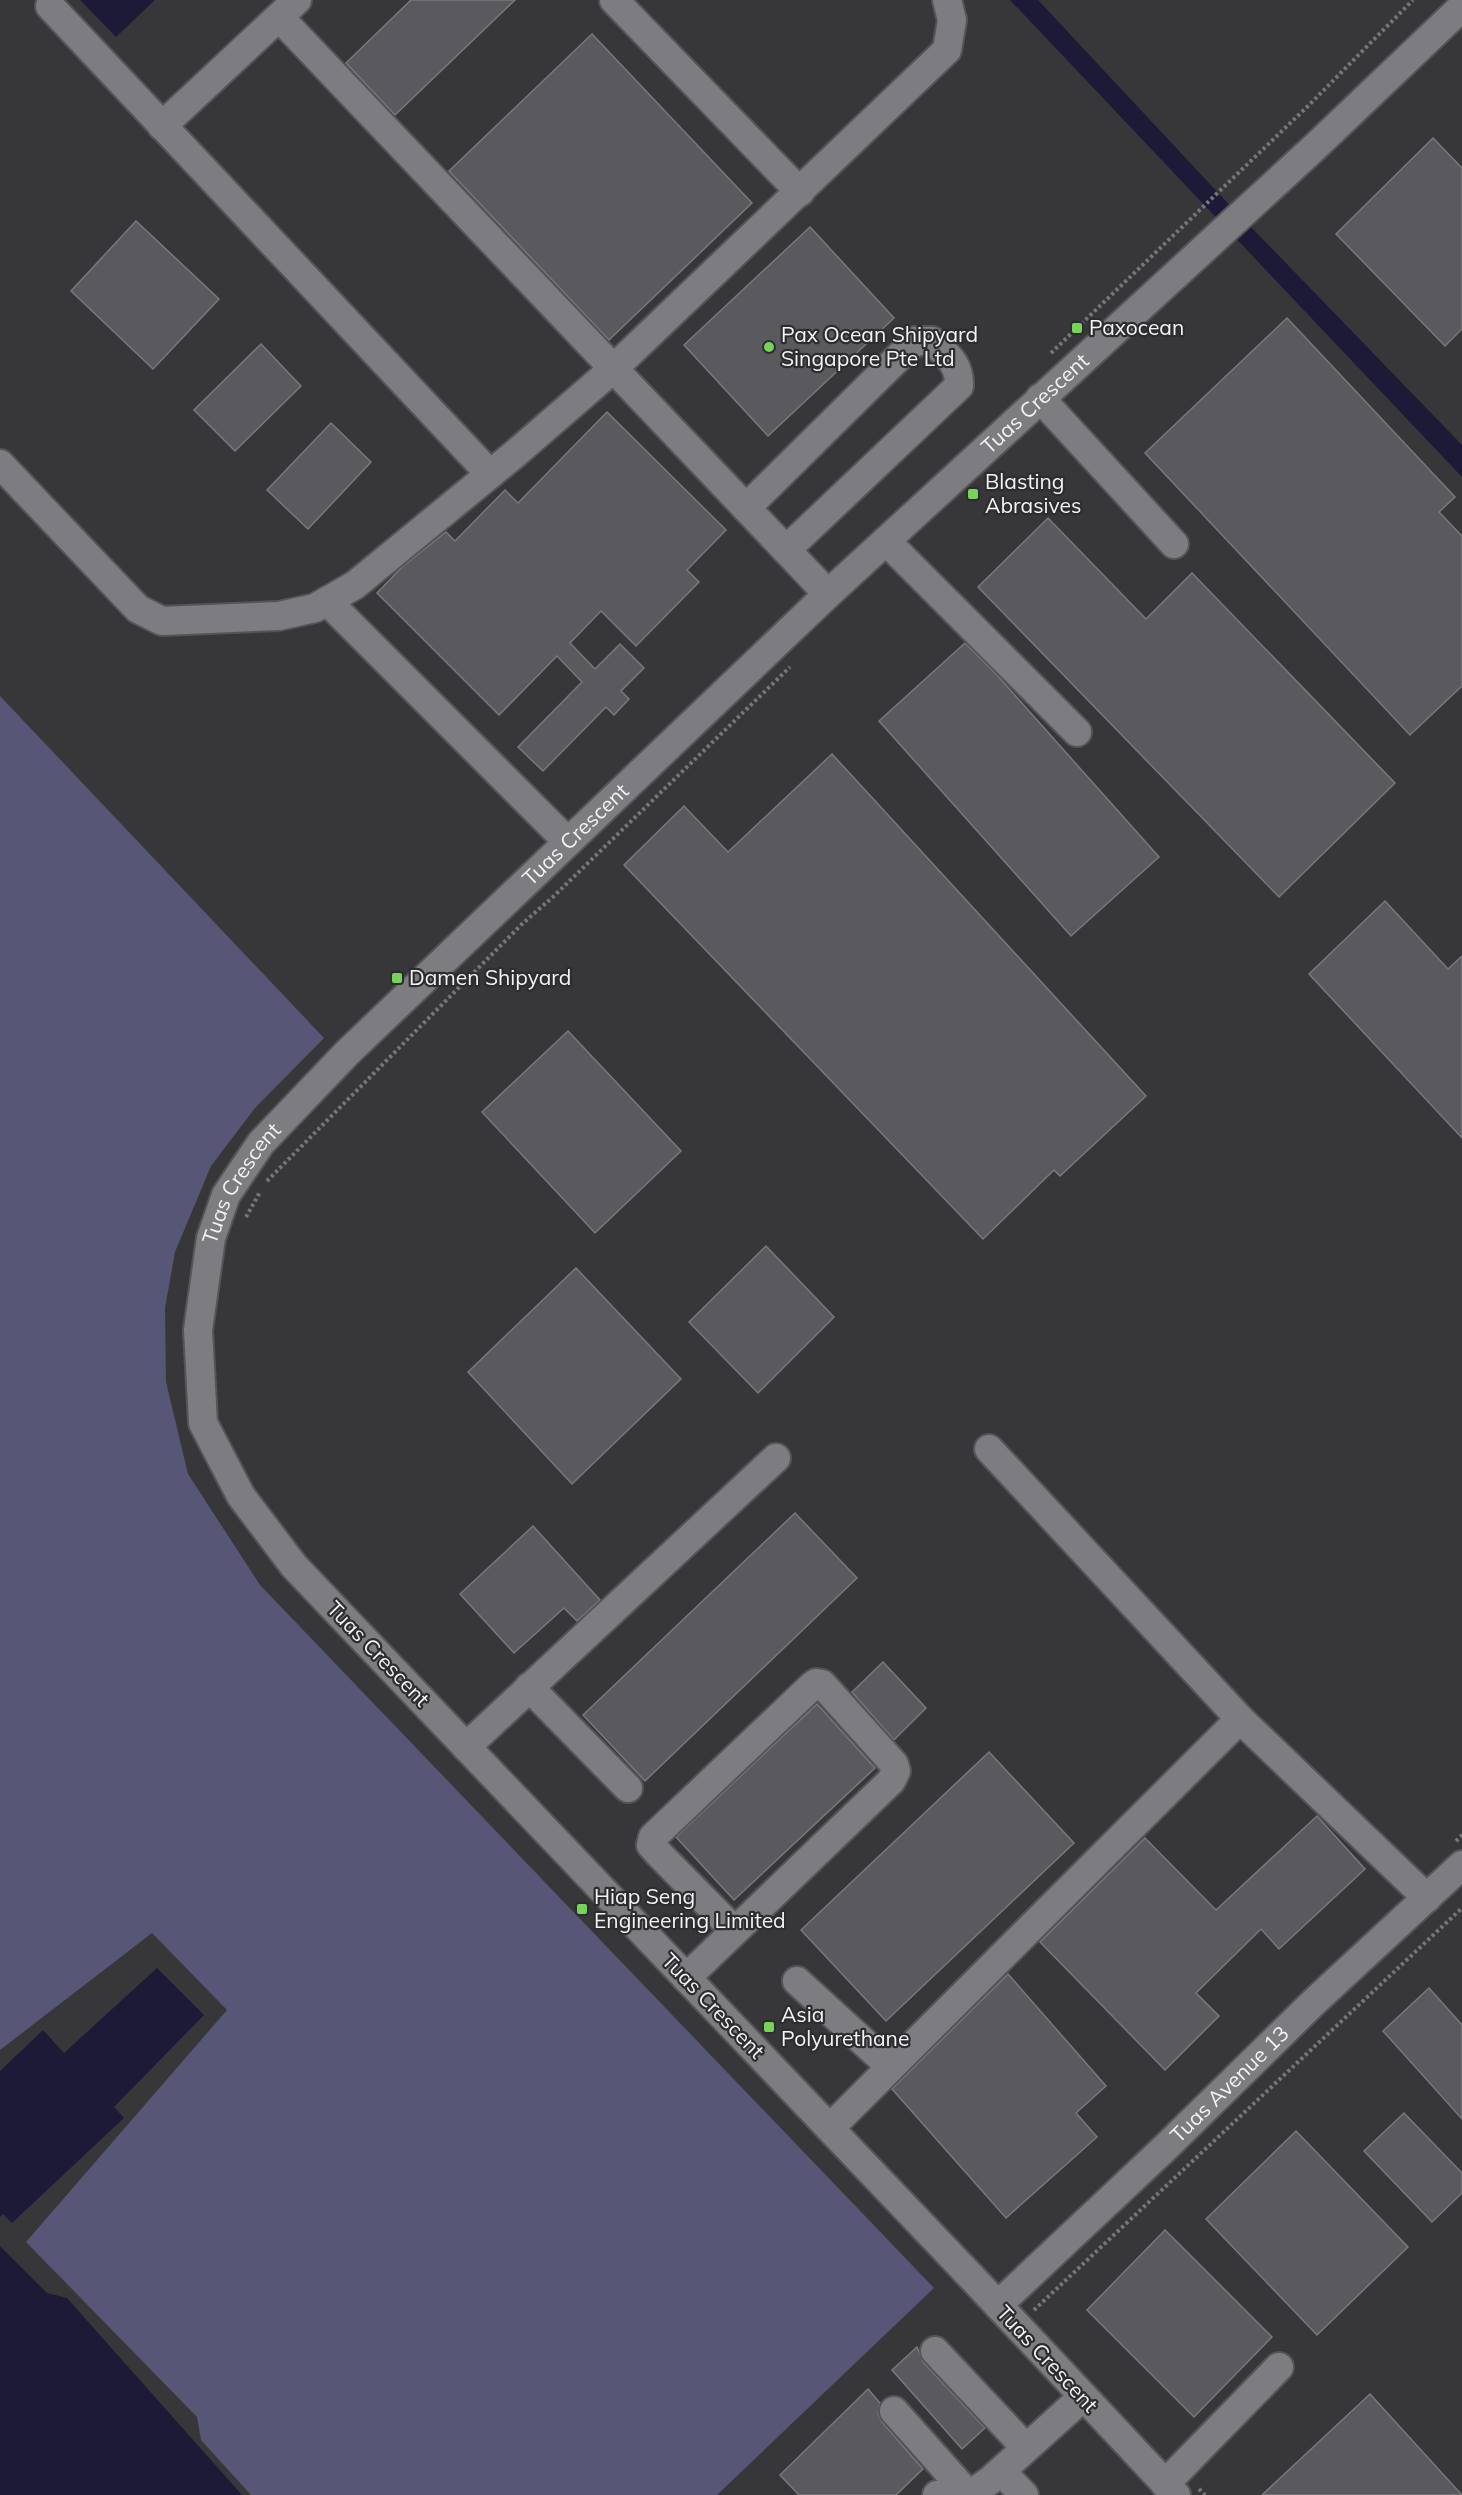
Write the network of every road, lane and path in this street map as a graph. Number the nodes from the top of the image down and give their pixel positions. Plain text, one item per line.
1 (614, 0) edge
2 (947, 0) edge
3 (50, 6) dead end
4 (1462, 8) edge
5 (288, 9) edge
6 (162, 126) junction
7 (800, 192) junction
8 (613, 369) junction
9 (1040, 398) junction
10 (0, 464) edge
11 (490, 474) junction
12 (746, 508) junction
13 (886, 541) junction
14 (1174, 544) dead end
15 (786, 550) junction
16 (828, 594) junction
17 (327, 601) junction
18 (793, 665) dead end
19 (1077, 732) dead end
20 (568, 842) junction
21 (244, 1223) dead end
22 (989, 1449) dead end
23 (776, 1458) dead end
24 (529, 1687) junction
25 (1240, 1719) junction
26 (466, 1746) junction
27 (628, 1788) dead end
28 (1462, 1865) edge
29 (1427, 1898) junction
30 (1462, 1908) edge
31 (735, 1931) junction
32 (797, 1981) dead end
33 (691, 1993) junction
34 (891, 2067) junction
35 (830, 2128) junction
36 (1016, 2302) junction
37 (1041, 2319) dead end
38 (935, 2351) dead end
39 (1279, 2367) dead end
40 (1083, 2397) junction
41 (894, 2411) dead end
42 (1026, 2448) junction
43 (1001, 2471) junction
44 (1174, 2483) edge
45 (967, 2493) junction
46 (937, 2495) edge
47 (1024, 2495) edge
48 (1205, 2495) edge

1 - 7 street
2 - 7 street
3 - 6 street
4 - 9 street, Tuas Crescent
5 - 6 street
5 - 8 street
6 - 11 street
7 - 8 street
8 - 11 street
8 - 12 street
9 - 13 street, Tuas Crescent
9 - 14 street
10 - 17 street
11 - 17 street
12 - 15 street
12 - 15 street
13 - 16 street, Tuas Crescent
13 - 19 street
15 - 16 street
16 - 20 street, Tuas Crescent
17 - 20 street
18 - 21 path
20 - 26 street, Tuas Crescent
22 - 25 street
23 - 24 street
24 - 26 street
24 - 27 street
25 - 29 street
25 - 34 street
26 - 33 street, Tuas Crescent
28 - 29 street, Tuas Avenue 13
29 - 36 street, Tuas Avenue 13
30 - 36 path
31 - 31 street
31 - 33 street
32 - 34 street
33 - 35 street, Tuas Crescent
34 - 35 street
35 - 36 street, Tuas Crescent
36 - 37 path
36 - 40 street, Tuas Crescent
38 - 42 street
39 - 44 street
40 - 42 street
40 - 44 street, Tuas Crescent
41 - 45 street
42 - 43 street
43 - 45 street
43 - 47 street
44 - 48 path
45 - 46 street

